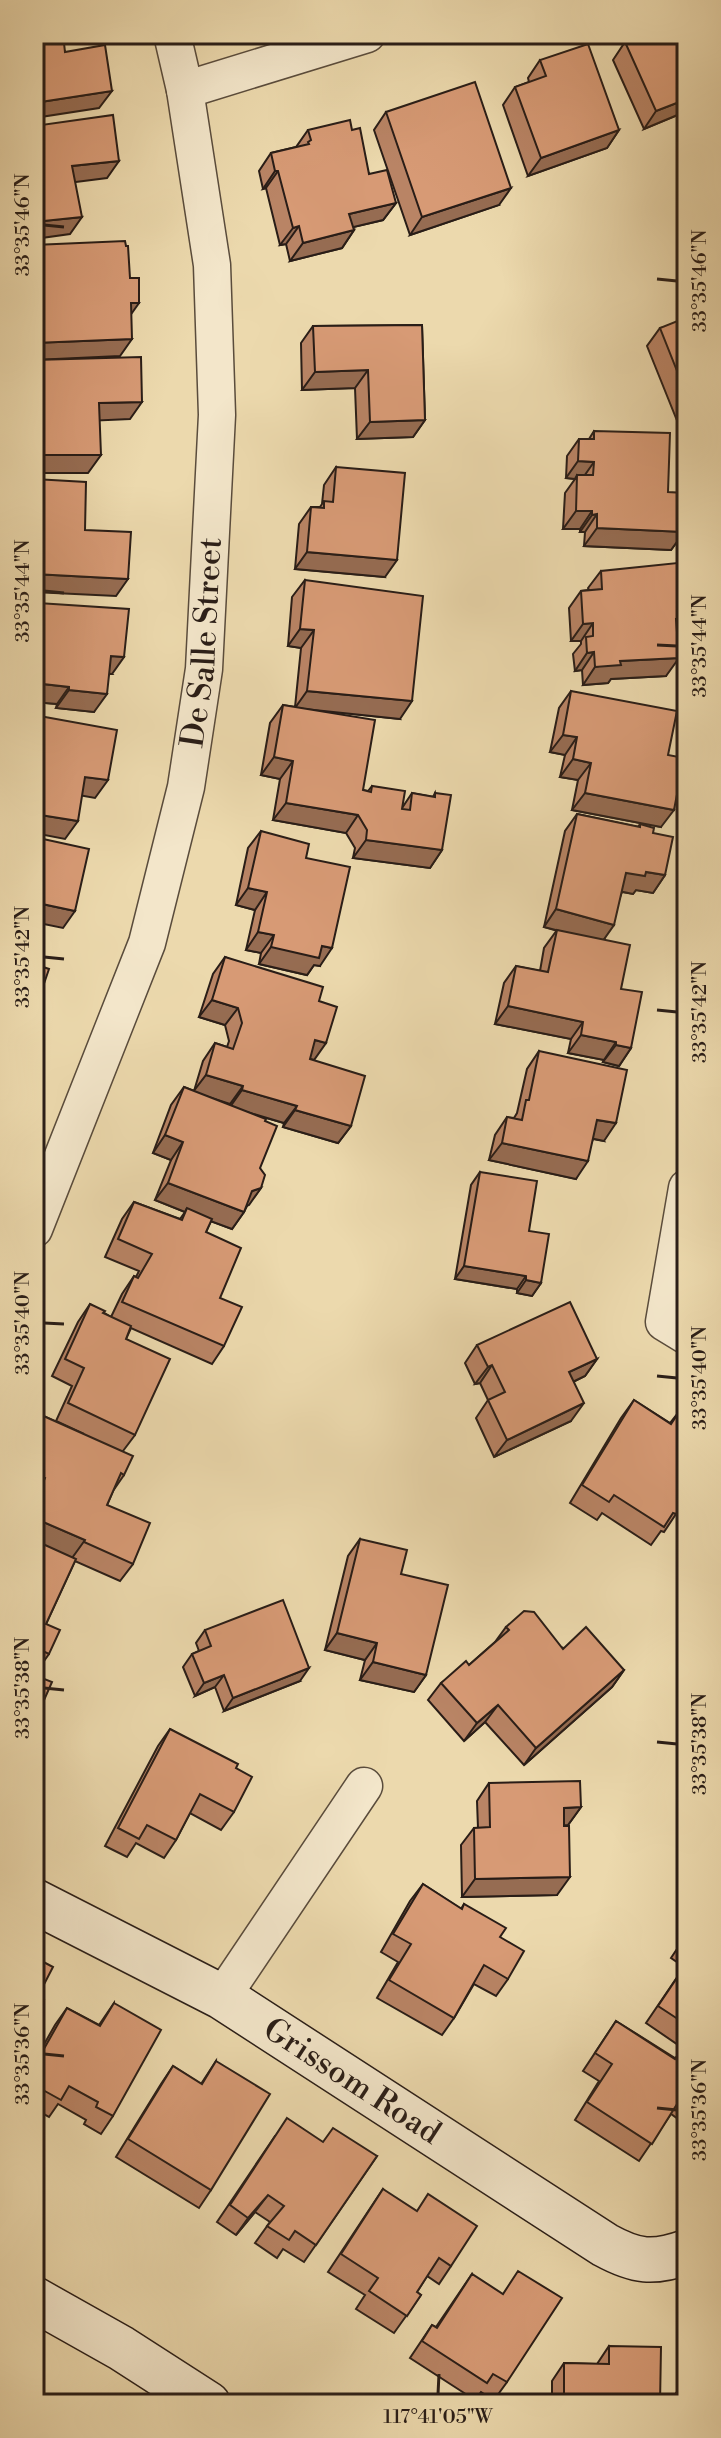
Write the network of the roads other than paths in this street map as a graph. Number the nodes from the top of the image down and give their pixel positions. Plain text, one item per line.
1 (172, 34) edge
2 (367, 34) edge
3 (185, 90) junction
4 (687, 1188) edge
5 (34, 1229) edge
6 (687, 1336) edge
7 (364, 1786) dead end
8 (34, 1901) edge
9 (222, 1997) junction
10 (676, 2256) edge
11 (34, 2299) edge
12 (208, 2404) edge

1 - 3 street, De Salle Street
2 - 3 street
3 - 5 street, De Salle Street
4 - 6 street
7 - 9 street
8 - 9 street, Grissom Road
9 - 10 street, Grissom Road
11 - 12 street

